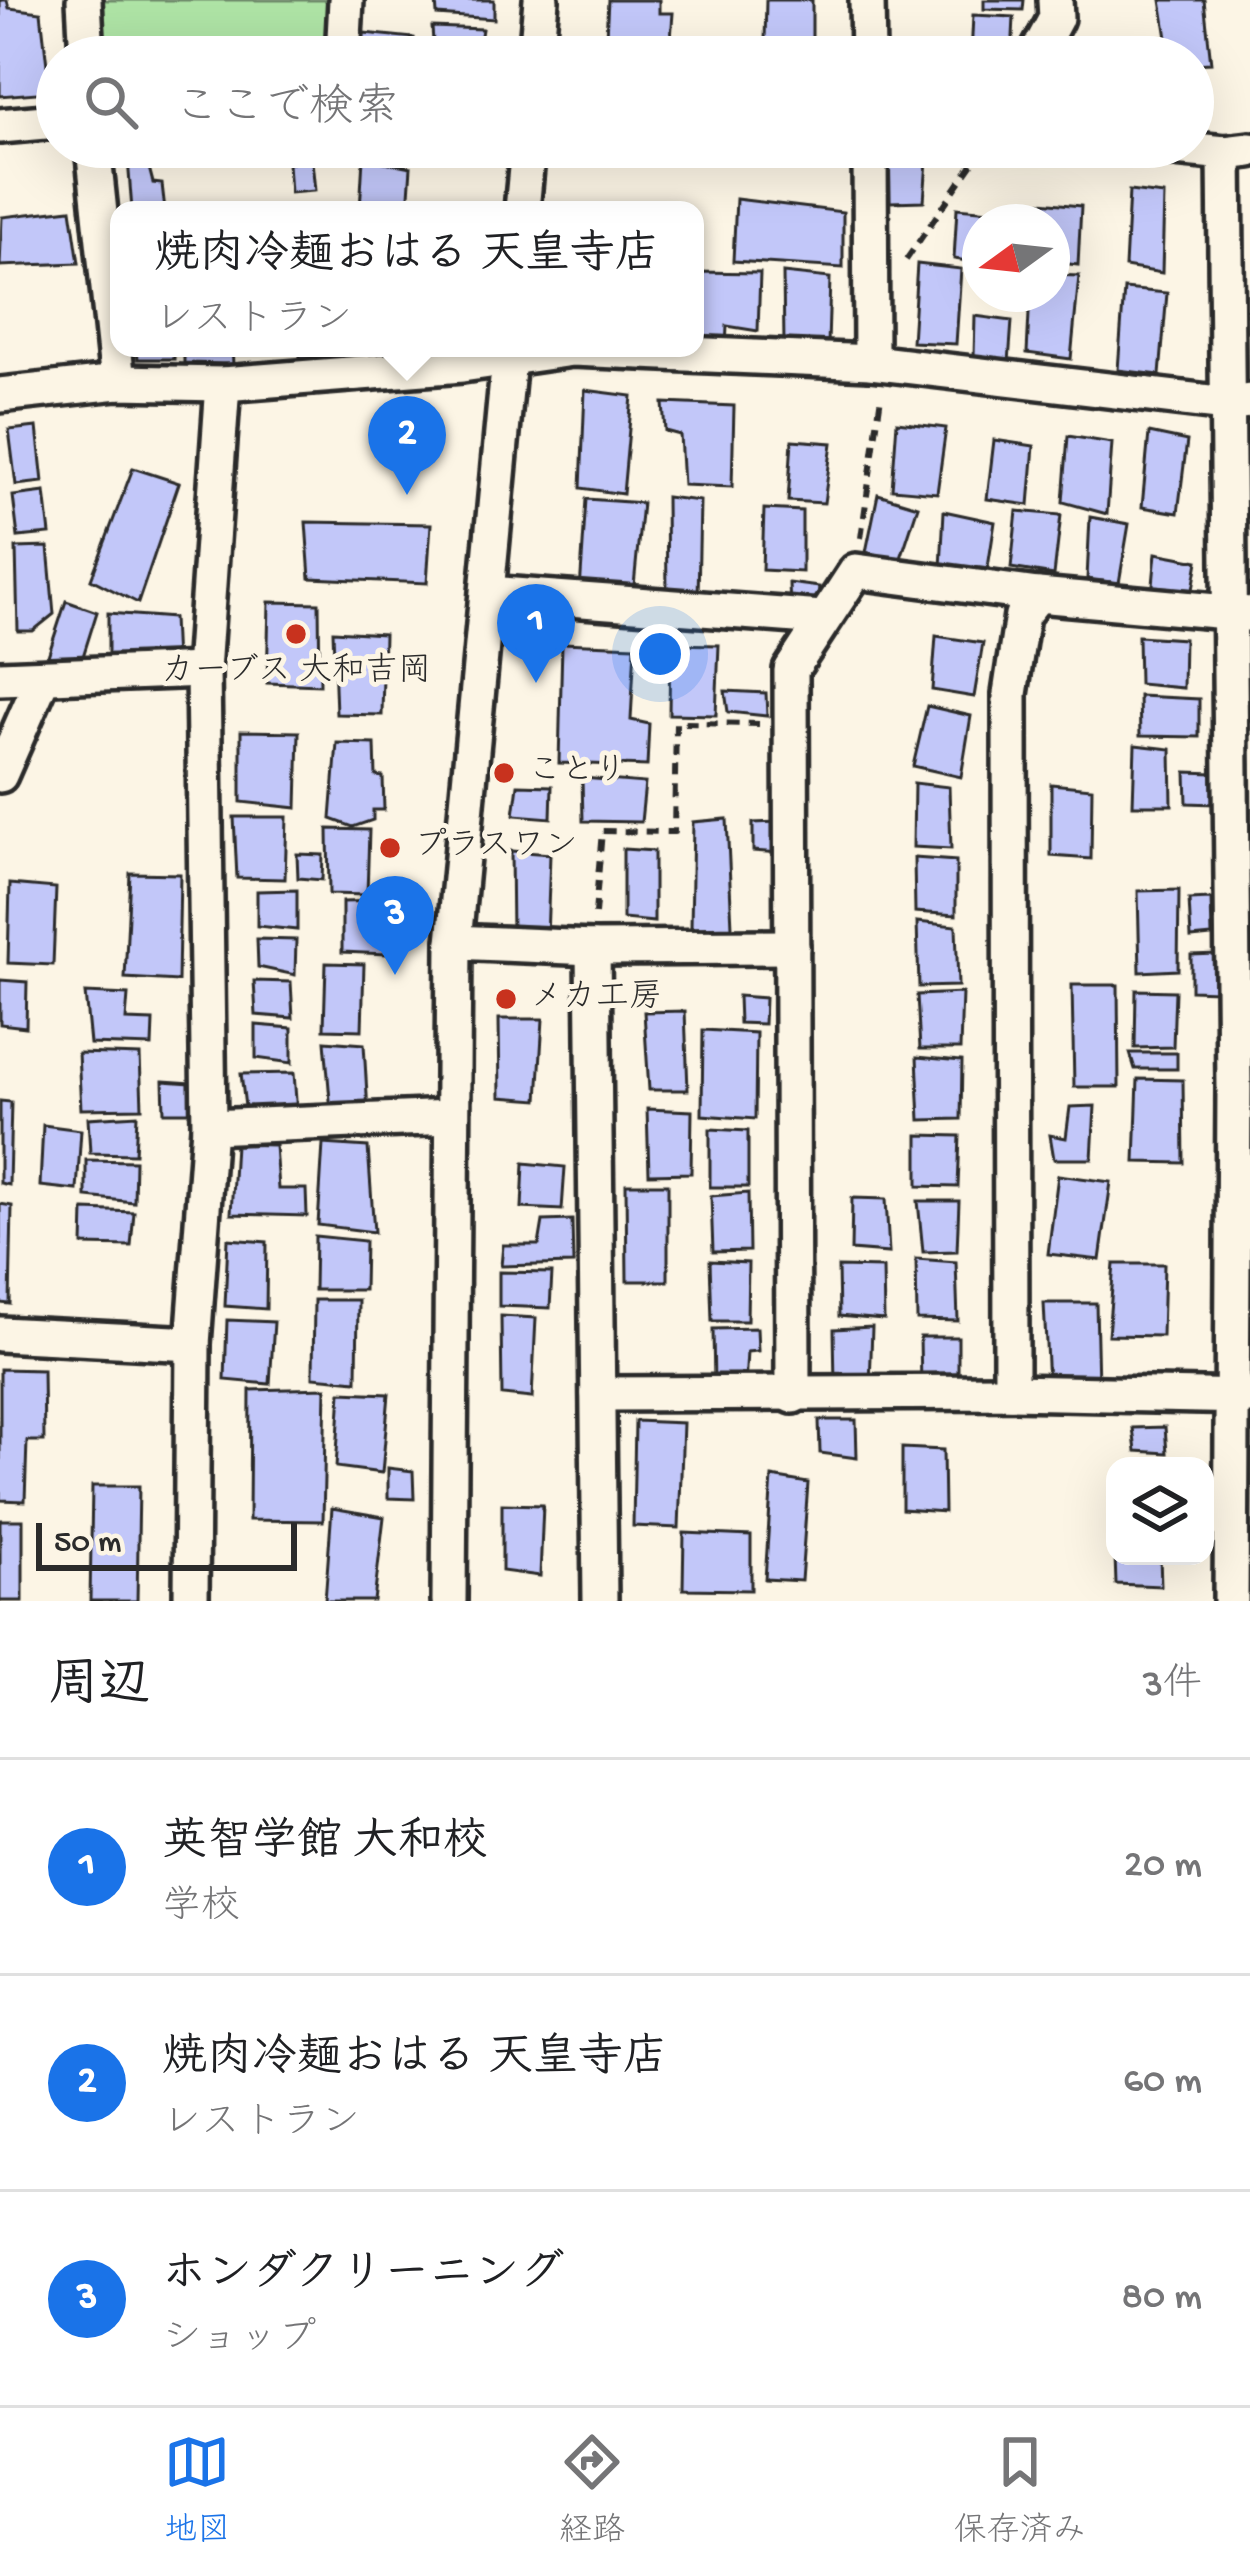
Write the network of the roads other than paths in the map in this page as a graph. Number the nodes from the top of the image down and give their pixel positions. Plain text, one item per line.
1 (84, 0) edge
2 (346, 0) edge
3 (541, 0) edge
4 (867, 0) edge
5 (1055, 0) edge
6 (86, 36) edge
7 (344, 36) edge
8 (538, 36) edge
9 (868, 36) edge
10 (1046, 36) edge
11 (36, 123) edge
12 (0, 126) edge
13 (1238, 152) edge
14 (95, 168) edge
15 (526, 168) edge
16 (871, 168) edge
17 (523, 201) edge
18 (110, 307) edge
19 (704, 355) edge
20 (115, 357) edge
21 (490, 357) edge
22 (510, 357) edge
23 (871, 362) junction
24 (118, 382) junction
25 (223, 384) junction
26 (0, 395) edge
27 (1238, 402) edge
28 (489, 593) junction
29 (1038, 596) junction
30 (1240, 614) edge
31 (822, 618) junction
32 (203, 670) junction
33 (44, 677) junction
34 (0, 678) edge
35 (0, 776) edge
36 (454, 942) junction
37 (792, 947) junction
38 (592, 948) junction
39 (1242, 1088) edge
40 (451, 1117) junction
41 (208, 1127) junction
42 (0, 1334) edge
43 (193, 1344) junction
44 (1011, 1392) junction
45 (598, 1394) junction
46 (793, 1396) junction
47 (1240, 1397) edge
48 (191, 1601) edge
49 (449, 1601) edge
50 (600, 1601) edge
51 (1231, 1601) edge

1 - 6 street
2 - 7 street
3 - 8 street
4 - 9 street
5 - 10 street
11 - 12 street
13 - 27 street
14 - 18 street
15 - 17 street
16 - 23 street
19 - 23 street
20 - 24 street
21 - 25 street
22 - 28 street
23 - 27 street
24 - 25 street
24 - 26 street
25 - 32 street
27 - 30 street
28 - 31 street
28 - 36 street
29 - 30 street
29 - 31 street
29 - 44 street
30 - 39 street
31 - 37 street
32 - 33 street
32 - 41 street
33 - 34 street
33 - 35 street
36 - 38 street
36 - 40 street
37 - 38 street
37 - 46 street
38 - 45 street
39 - 47 street
40 - 41 street
40 - 49 street
41 - 43 street
42 - 43 street
43 - 48 street
44 - 46 street
44 - 47 street
45 - 46 street
45 - 50 street
47 - 51 street

